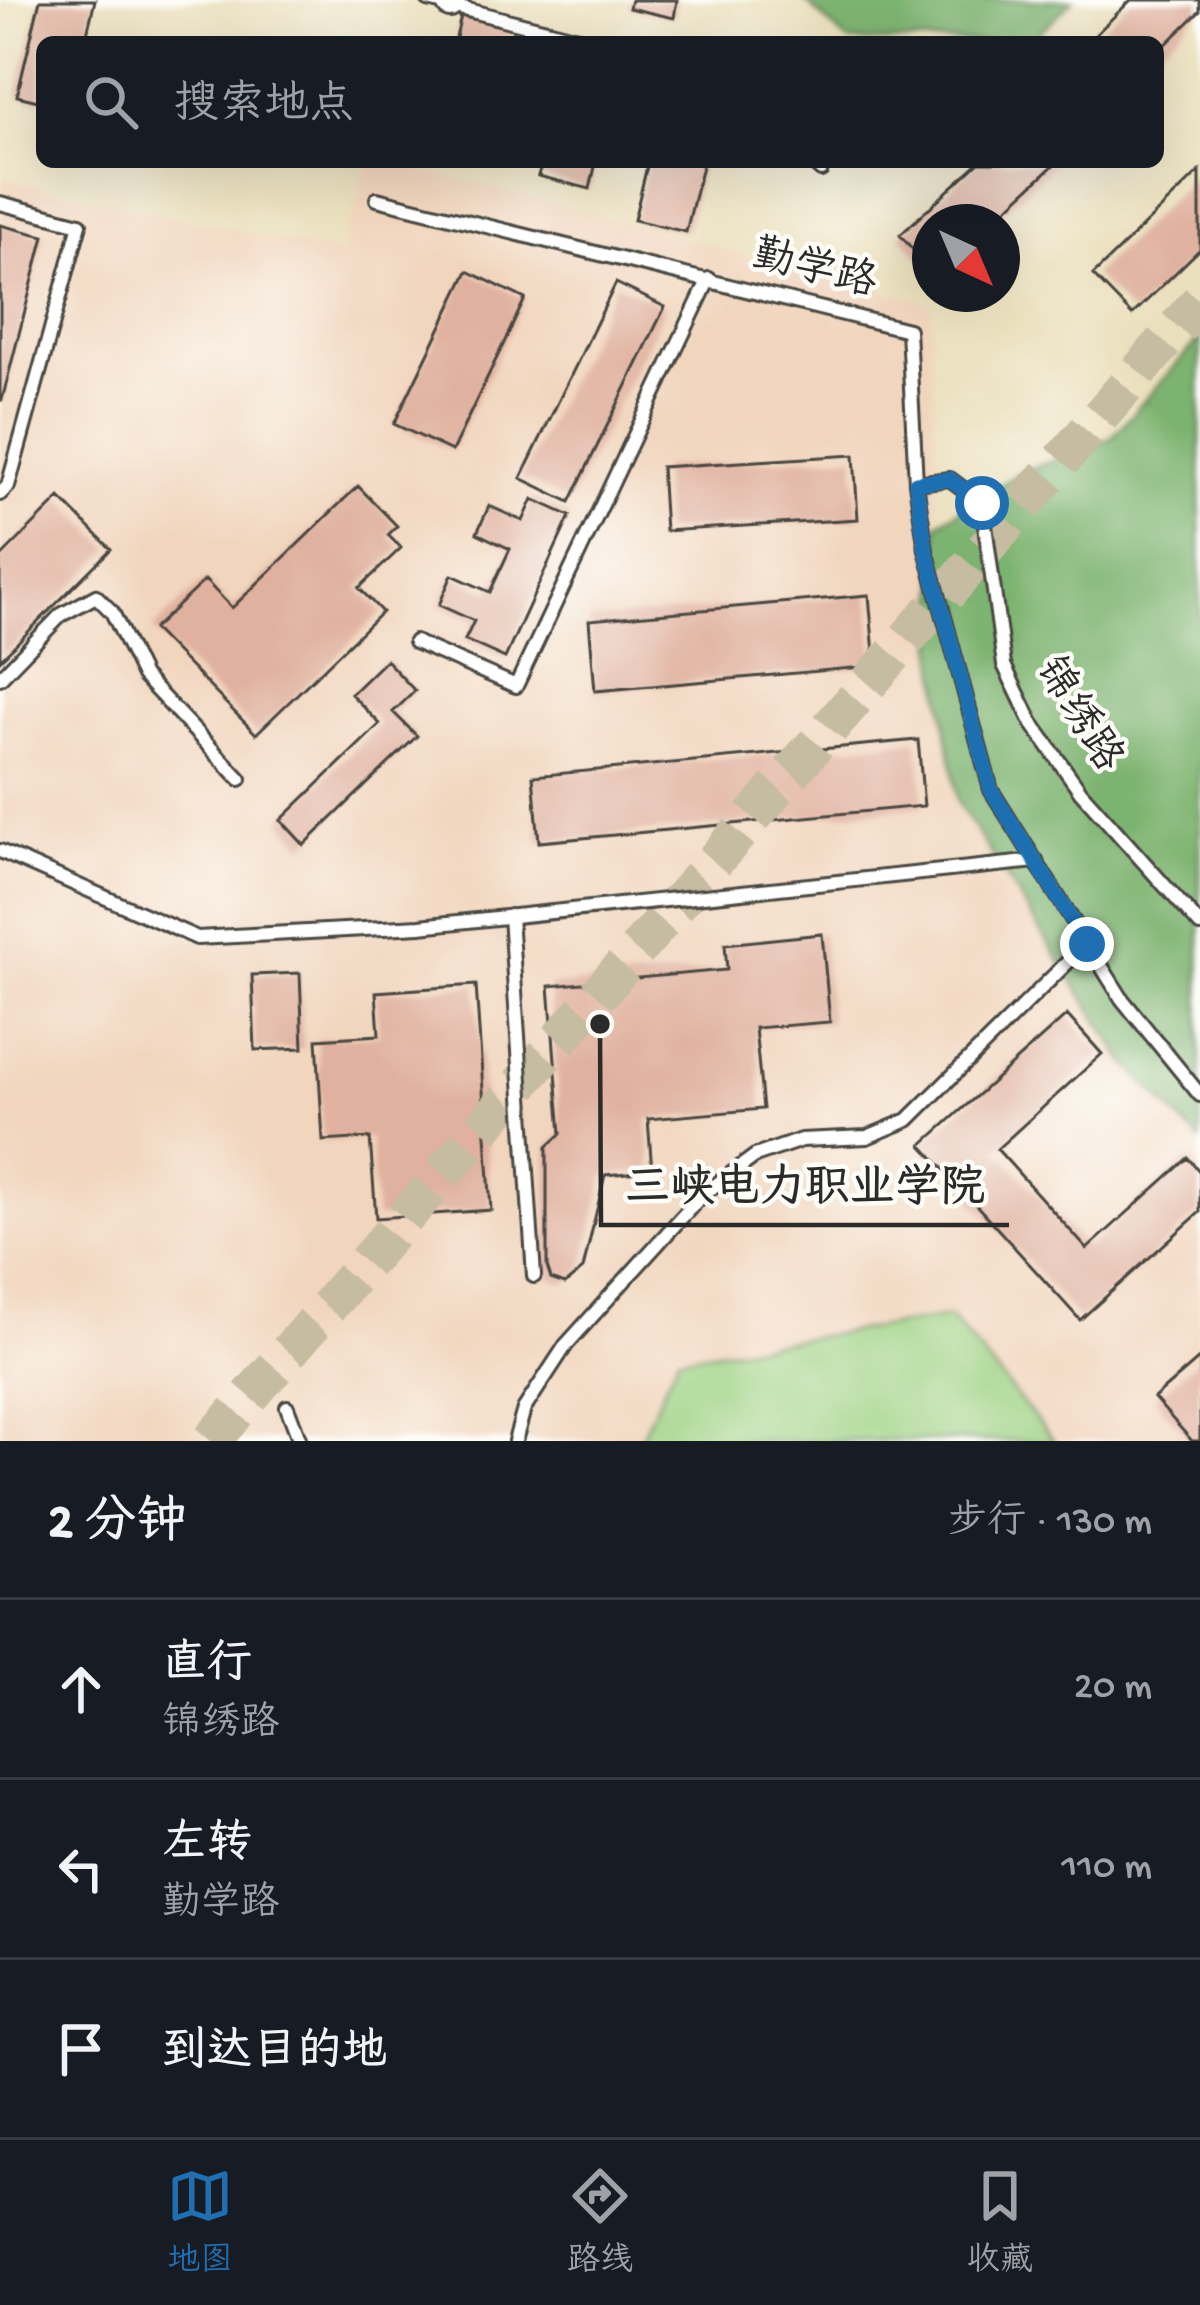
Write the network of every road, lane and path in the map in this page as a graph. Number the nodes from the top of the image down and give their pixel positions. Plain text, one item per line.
1 (443, 2) edge
2 (571, 36) edge
3 (377, 199) dead end
4 (0, 203) edge
5 (709, 279) junction
6 (916, 483) junction
7 (0, 494) edge
8 (415, 642) dead end
9 (0, 678) edge
10 (240, 779) dead end
11 (0, 851) edge
12 (1036, 861) junction
13 (510, 916) junction
14 (1200, 926) edge
15 (1087, 944) junction
16 (1200, 1095) edge
17 (534, 1276) dead end
18 (287, 1407) dead end
19 (300, 1441) edge
20 (515, 1441) edge

1 - 2 lane
3 - 5 lane, 勤学路
4 - 7 lane
5 - 6 lane, 勤学路
5 - 8 lane
6 - 12 lane, 勤学路
6 - 14 lane, 锦绣路
9 - 10 lane
11 - 13 lane
12 - 13 lane
12 - 15 lane, 勤学路
13 - 17 lane
15 - 16 lane, 勤学路
15 - 20 lane
18 - 19 lane

